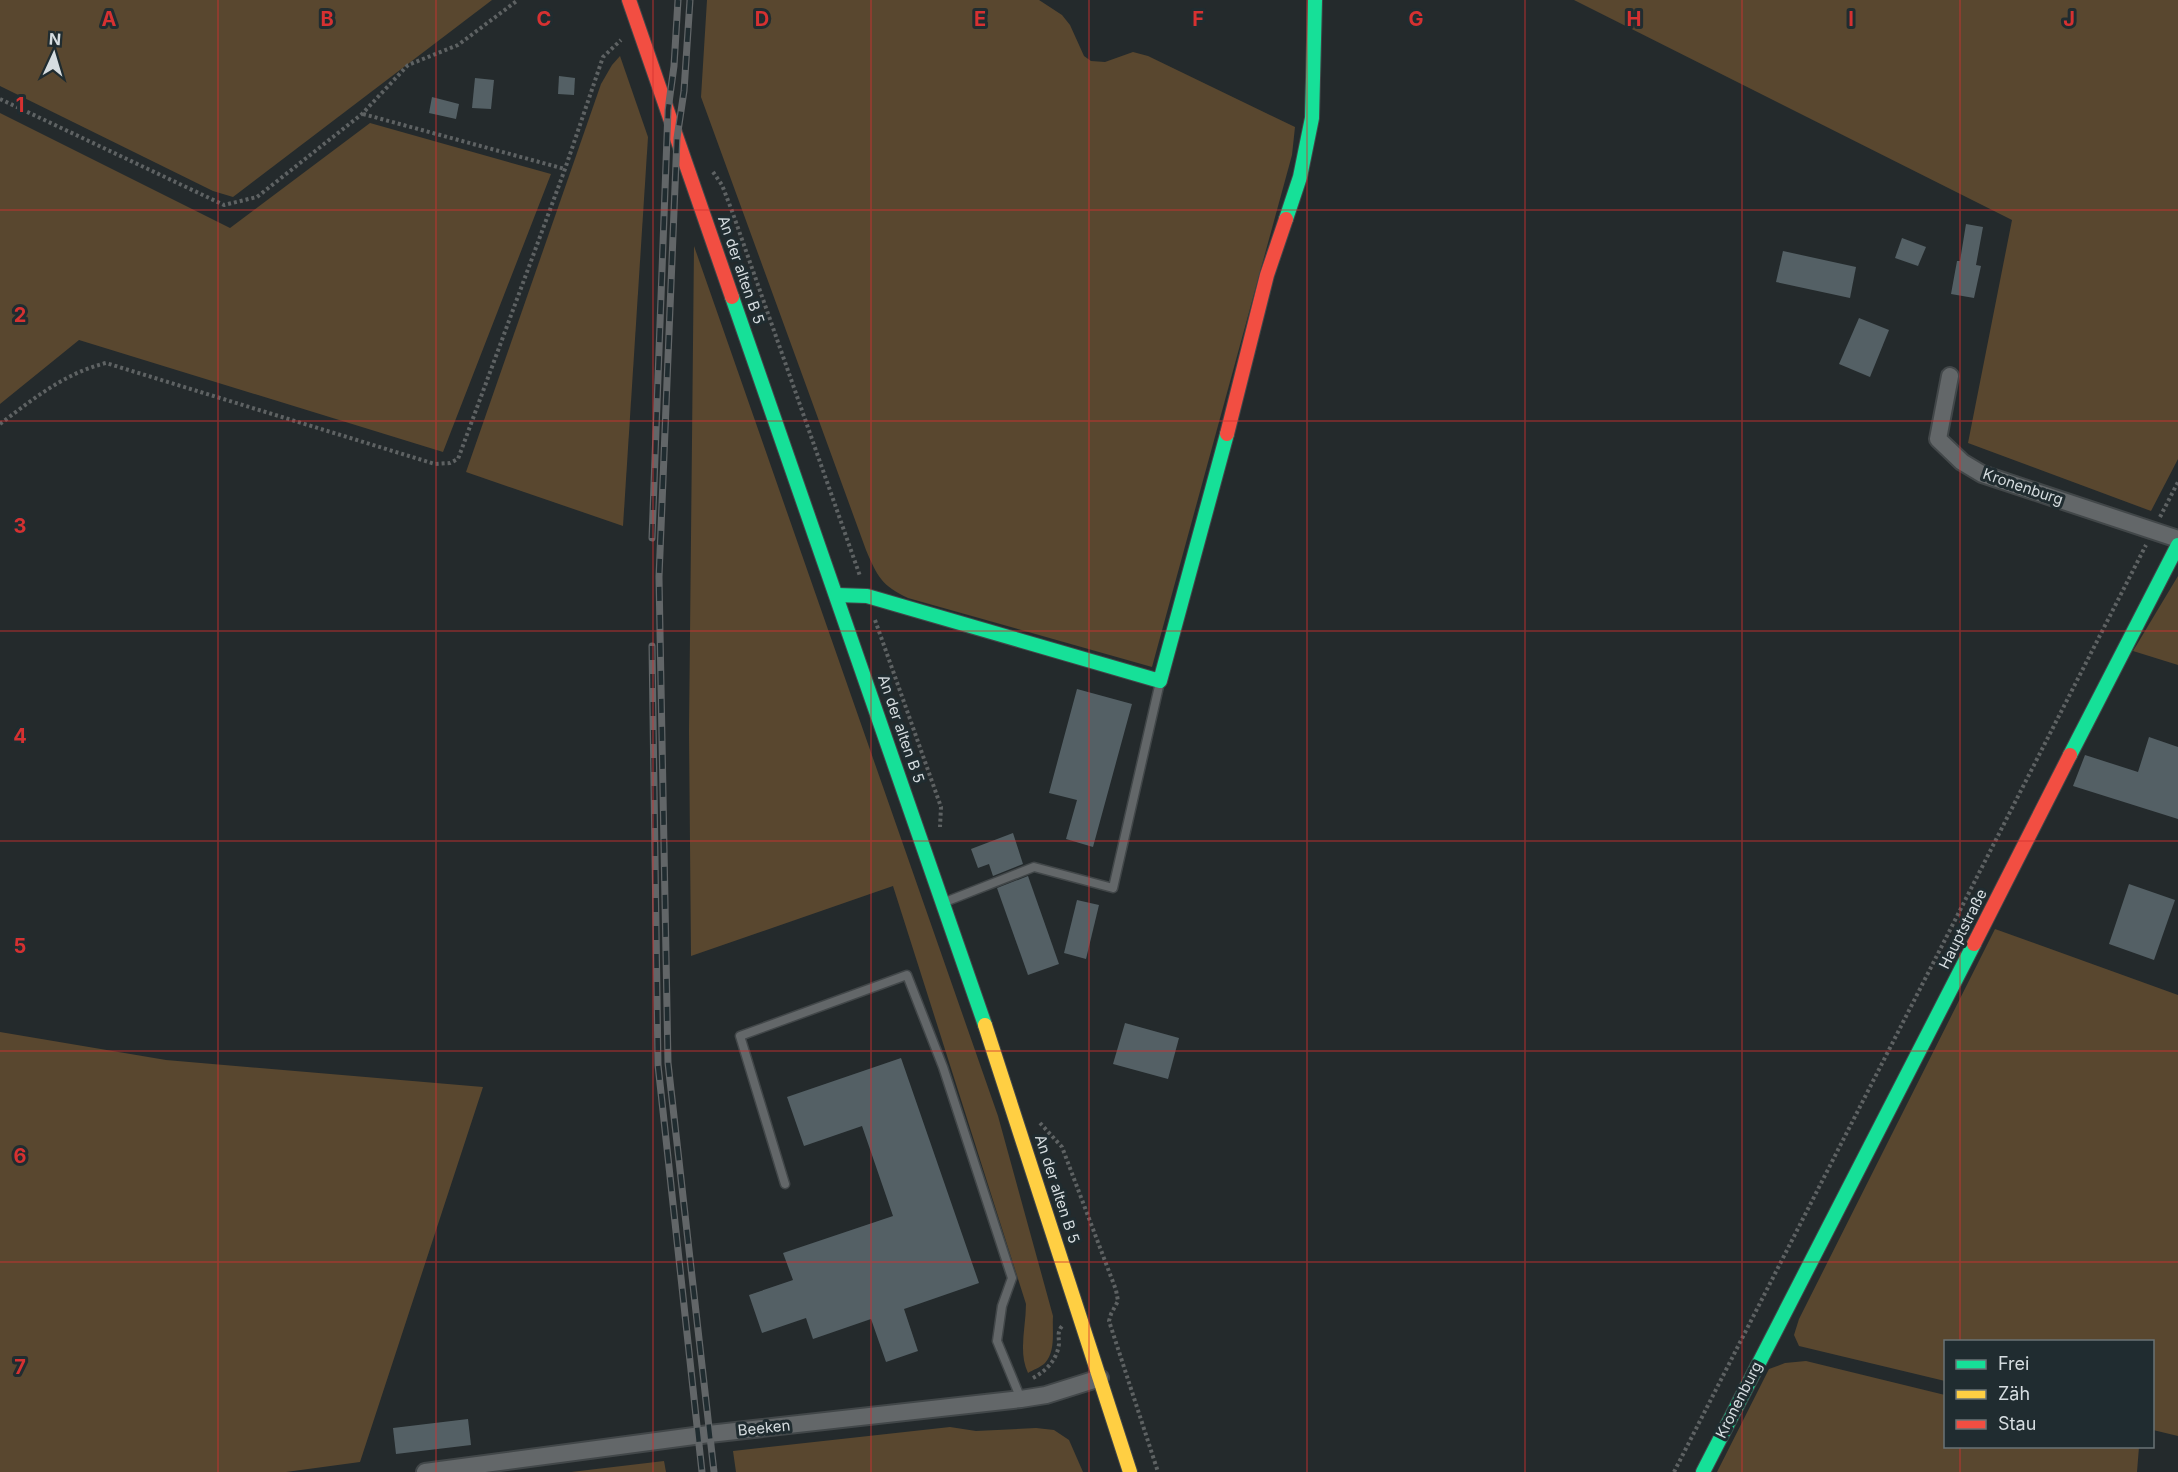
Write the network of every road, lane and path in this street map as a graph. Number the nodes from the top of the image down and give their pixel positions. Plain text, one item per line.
1 (518, 0) edge
2 (629, 0) edge
3 (1315, 0) edge
4 (639, 28) junction
5 (0, 99) edge
6 (362, 114) junction
7 (565, 169) junction
8 (712, 172) dead end
9 (1950, 376) dead end
10 (0, 424) edge
11 (2178, 482) edge
12 (2153, 531) junction
13 (2178, 539) edge
14 (2178, 544) edge
15 (837, 595) junction
16 (867, 596) junction
17 (1160, 681) junction
18 (940, 832) dead end
19 (943, 903) junction
20 (1038, 1120) dead end
21 (785, 1184) dead end
22 (1111, 1314) junction
23 (1081, 1318) junction
24 (1777, 1328) joint
25 (1100, 1378) junction
26 (1021, 1399) junction
27 (425, 1472) edge
28 (1131, 1472) edge
29 (1158, 1472) edge
30 (1674, 1472) edge
31 (1703, 1472) edge

1 - 6 path
2 - 4 main road, An der alten B 5
3 - 17 main road
4 - 7 path
4 - 15 main road, An der alten B 5
5 - 6 path
6 - 7 path
7 - 10 path
8 - 16 path
9 - 12 street, Kronenburg
11 - 12 path
12 - 13 street, Kronenburg
12 - 30 path
14 - 24 main road, Hauptstraße
15 - 16 main road
15 - 19 main road, An der alten B 5
16 - 17 main road
16 - 18 path
17 - 19 lane
19 - 23 main road, An der alten B 5
20 - 22 path
21 - 26 lane
22 - 23 path
22 - 29 path
23 - 25 main road, An der alten B 5
23 - 26 path
24 - 31 main road, Kronenburg
25 - 26 street, Beeken
25 - 28 main road, An der alten B 5
26 - 27 street, Beeken

